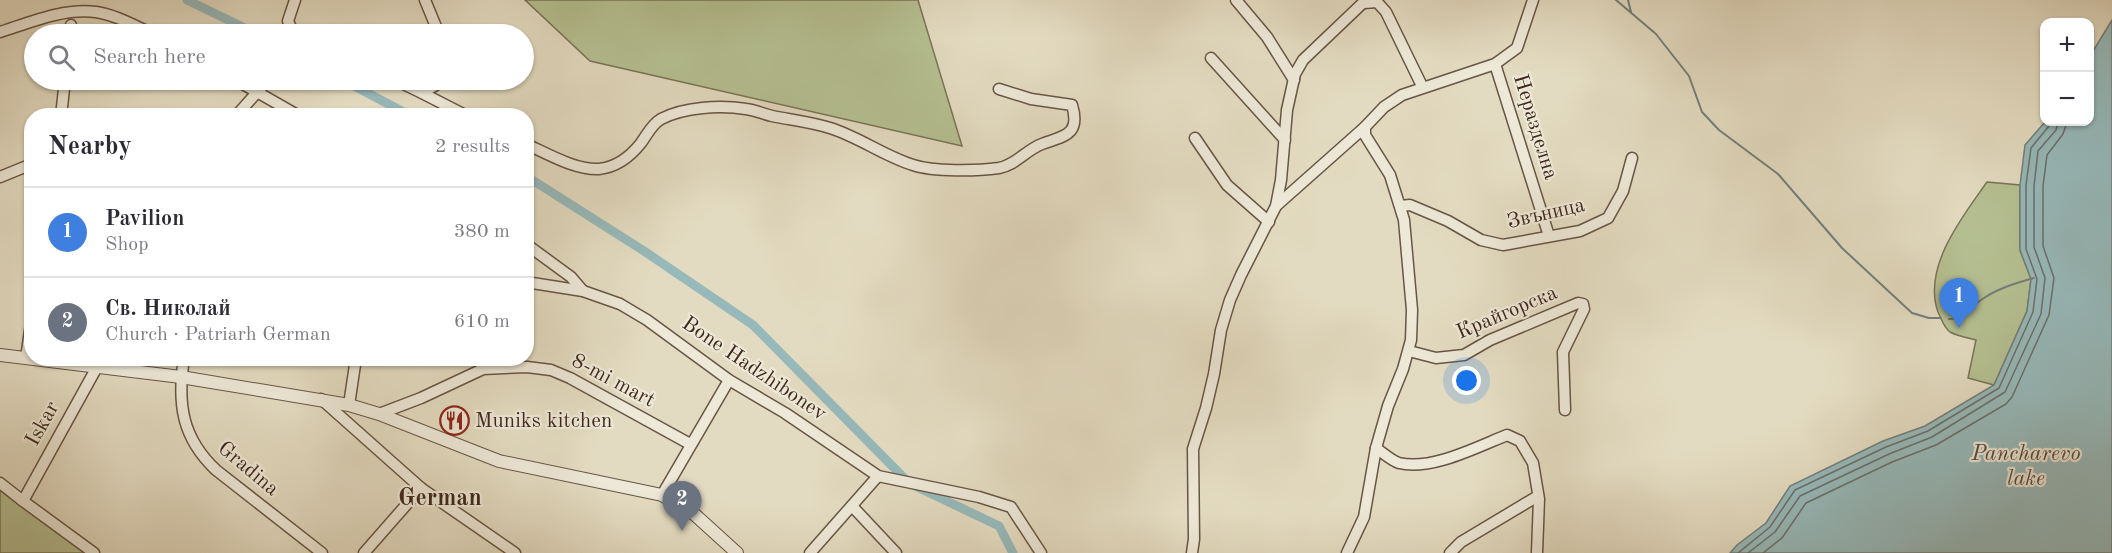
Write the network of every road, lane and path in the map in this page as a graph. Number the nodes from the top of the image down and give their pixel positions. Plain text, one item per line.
1 (425, 0) edge
2 (1236, 0) edge
3 (1533, 0) edge
4 (1365, 1) edge
5 (292, 2) edge
6 (26, 24) edge
7 (132, 24) edge
8 (289, 24) edge
9 (435, 24) edge
10 (24, 25) edge
11 (0, 32) edge
12 (1211, 58) dead end
13 (1495, 64) junction
14 (1294, 80) junction
15 (1422, 86) junction
16 (999, 89) dead end
17 (64, 90) edge
18 (416, 90) edge
19 (427, 90) edge
20 (257, 91) joint
21 (422, 93) junction
22 (62, 108) edge
23 (243, 108) edge
24 (286, 108) edge
25 (451, 108) edge
26 (1365, 127) junction
27 (1195, 138) dead end
28 (1285, 140) junction
29 (534, 147) edge
30 (1632, 158) dead end
31 (24, 167) edge
32 (0, 177) edge
33 (1276, 206) junction
34 (1400, 206) junction
35 (1269, 222) junction
36 (1549, 236) junction
37 (534, 250) edge
38 (534, 283) edge
39 (583, 291) junction
40 (1408, 351) junction
41 (0, 355) edge
42 (24, 358) edge
43 (89, 366) edge
44 (183, 366) edge
45 (355, 366) edge
46 (484, 366) edge
47 (97, 367) junction
48 (483, 369) junction
49 (181, 377) junction
50 (729, 380) junction
51 (321, 399) junction
52 (349, 405) junction
53 (1565, 410) dead end
54 (379, 414) junction
55 (690, 444) junction
56 (1376, 448) junction
57 (878, 476) junction
58 (0, 483) edge
59 (421, 488) junction
60 (662, 495) junction
61 (1538, 496) junction
62 (23, 501) junction
63 (852, 506) junction
64 (735, 552) edge
65 (94, 553) edge
66 (322, 553) edge
67 (364, 553) edge
68 (515, 553) edge
69 (810, 553) edge
70 (896, 553) edge
71 (1041, 553) edge
72 (1192, 553) edge
73 (1347, 553) edge
74 (1450, 553) edge
75 (1537, 553) edge

1 - 9 street
2 - 14 street
3 - 13 street
4 - 14 street
4 - 15 street
5 - 8 street
6 - 7 street
10 - 11 street
12 - 28 street
13 - 15 street
13 - 36 street, Неразделна
14 - 28 street
15 - 26 street
16 - 29 street
17 - 22 street
18 - 21 street
19 - 21 street
20 - 23 street
20 - 24 street
21 - 25 street
26 - 33 street
26 - 34 street
27 - 35 street
28 - 33 street
30 - 36 street, Звъница
31 - 32 street
33 - 35 street
34 - 36 street, Звъница
34 - 40 street
35 - 72 street
37 - 39 street
38 - 39 street, Bone Hadzhibonev
39 - 50 street, Bone Hadzhibonev
40 - 53 street, Крайгорска
40 - 56 street
41 - 42 street
43 - 47 street
44 - 49 street, Gradina
45 - 52 street
46 - 48 street
47 - 49 street
47 - 62 street, Iskar
48 - 54 street, 8-mi mart
48 - 55 street, 8-mi mart
49 - 51 street
49 - 66 street, Gradina
50 - 55 street
50 - 57 street, Bone Hadzhibonev
51 - 52 street
51 - 59 street
52 - 54 street
54 - 60 street
55 - 60 street
56 - 61 street
56 - 73 street
57 - 63 street
57 - 71 street, Bone Hadzhibonev
58 - 62 street
59 - 67 street
59 - 68 street
60 - 64 street
61 - 74 street
61 - 75 street
62 - 65 street
63 - 69 street
63 - 70 street

